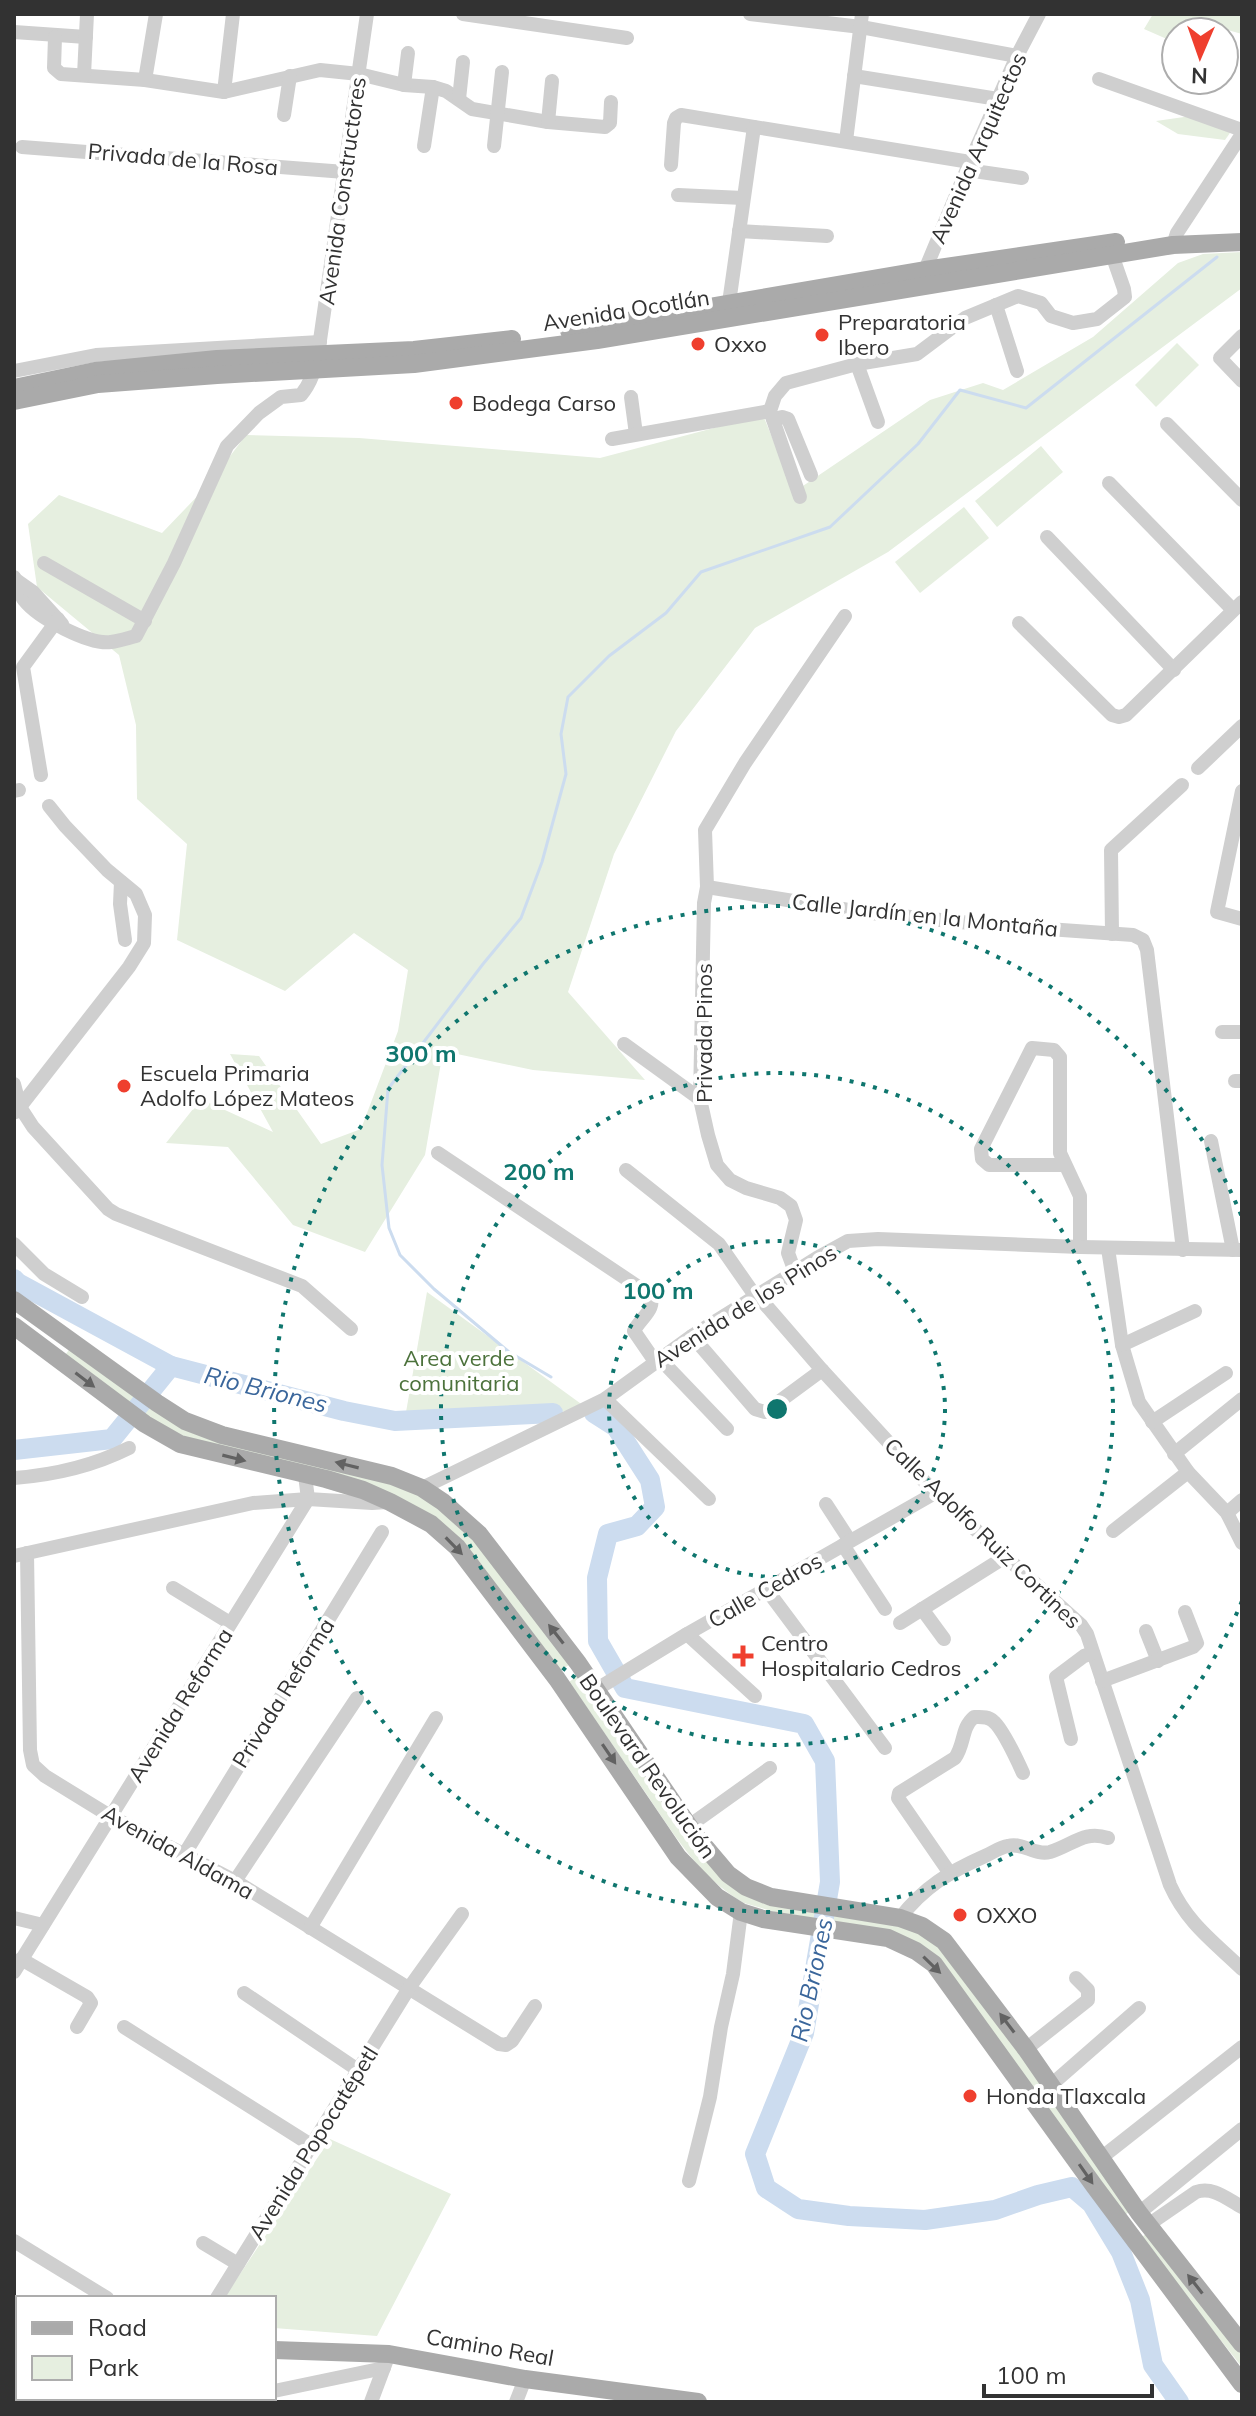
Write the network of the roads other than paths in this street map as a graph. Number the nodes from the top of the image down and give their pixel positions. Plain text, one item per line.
1 (87, 14) edge
2 (156, 14) edge
3 (233, 14) edge
4 (367, 14) edge
5 (463, 14) edge
6 (750, 14) edge
7 (1039, 14) edge
8 (861, 21) edge
9 (14, 32) edge
10 (55, 37) junction
11 (86, 37) junction
12 (627, 38) dead end
13 (408, 53) dead end
14 (1017, 56) junction
15 (463, 62) dead end
16 (502, 72) dead end
17 (359, 74) junction
18 (84, 75) junction
19 (290, 76) junction
20 (854, 76) junction
21 (1099, 79) dead end
22 (145, 80) junction
23 (552, 81) dead end
24 (404, 85) junction
25 (433, 87) junction
26 (224, 92) junction
27 (459, 99) junction
28 (998, 99) junction
29 (611, 102) dead end
30 (498, 113) junction
31 (284, 115) dead end
32 (548, 122) junction
33 (754, 127) junction
34 (1242, 132) edge
35 (846, 141) junction
36 (424, 146) dead end
37 (494, 146) dead end
38 (22, 147) dead end
39 (671, 165) dead end
40 (968, 166) junction
41 (345, 172) junction
42 (1022, 178) dead end
43 (678, 195) dead end
44 (743, 198) junction
45 (739, 231) junction
46 (1242, 232) edge
47 (827, 236) dead end
48 (1175, 239) junction
49 (1242, 242) edge
50 (1110, 248) junction
51 (924, 277) junction
52 (996, 305) junction
53 (728, 311) junction
54 (1242, 336) edge
55 (318, 355) junction
56 (857, 364) junction
57 (14, 371) edge
58 (1017, 371) dead end
59 (1242, 381) edge
60 (14, 388) edge
61 (631, 397) dead end
62 (14, 401) edge
63 (772, 415) junction
64 (878, 422) dead end
65 (1167, 424) dead end
66 (636, 434) junction
67 (612, 439) dead end
68 (811, 475) dead end
69 (1109, 483) dead end
70 (800, 497) dead end
71 (1242, 500) edge
72 (1047, 537) dead end
73 (44, 563) dead end
74 (15, 579) edge
75 (1238, 606) edge
76 (845, 616) dead end
77 (145, 621) junction
78 (1019, 623) dead end
79 (59, 624) junction
80 (1174, 670) junction
81 (1242, 726) edge
82 (1198, 768) dead end
83 (41, 775) dead end
84 (1182, 785) dead end
85 (1242, 791) edge
86 (49, 806) dead end
87 (121, 882) junction
88 (707, 887) junction
89 (1242, 919) edge
90 (1112, 934) junction
91 (125, 940) dead end
92 (1222, 1032) dead end
93 (1242, 1032) edge
94 (624, 1044) dead end
95 (14, 1084) edge
96 (700, 1099) junction
97 (17, 1111) edge
98 (1211, 1141) dead end
99 (438, 1153) dead end
100 (1065, 1165) junction
101 (626, 1170) dead end
102 (14, 1244) edge
103 (1080, 1247) junction
104 (1108, 1248) junction
105 (1183, 1250) junction
106 (1238, 1250) edge
107 (795, 1272) junction
108 (757, 1296) junction
109 (82, 1297) dead end
110 (14, 1300) edge
111 (1195, 1311) dead end
112 (34, 1316) junction
113 (18, 1329) edge
114 (351, 1329) dead end
115 (692, 1336) junction
116 (73, 1343) junction
117 (1122, 1345) junction
118 (60, 1361) junction
119 (658, 1361) junction
120 (822, 1370) junction
121 (1226, 1373) dead end
122 (605, 1399) junction
123 (1242, 1399) edge
124 (1152, 1422) junction
125 (727, 1429) dead end
126 (129, 1448) dead end
127 (1174, 1454) junction
128 (1188, 1472) junction
129 (305, 1475) junction
130 (14, 1478) edge
131 (422, 1488) junction
132 (935, 1493) junction
133 (308, 1499) junction
134 (709, 1499) dead end
135 (1242, 1500) edge
136 (390, 1502) junction
137 (826, 1504) dead end
138 (1227, 1513) junction
139 (1113, 1531) dead end
140 (382, 1532) dead end
141 (846, 1543) junction
142 (1242, 1543) edge
143 (20, 1555) edge
144 (1005, 1557) junction
145 (173, 1588) dead end
146 (767, 1590) junction
147 (885, 1609) dead end
148 (922, 1609) junction
149 (1185, 1612) dead end
150 (230, 1623) junction
151 (900, 1623) dead end
152 (1146, 1631) dead end
153 (687, 1634) junction
154 (944, 1639) dead end
155 (1093, 1653) junction
156 (1158, 1661) junction
157 (578, 1663) junction
158 (557, 1679) junction
159 (1102, 1681) junction
160 (605, 1685) junction
161 (755, 1696) dead end
162 (357, 1698) dead end
163 (436, 1718) dead end
164 (1071, 1739) dead end
165 (885, 1748) dead end
166 (770, 1768) dead end
167 (1023, 1773) dead end
168 (110, 1816) junction
169 (689, 1826) junction
170 (1108, 1838) dead end
171 (184, 1855) junction
172 (949, 1872) junction
173 (235, 1881) junction
174 (741, 1912) junction
175 (462, 1914) dead end
176 (14, 1918) edge
177 (900, 1918) junction
178 (43, 1925) junction
179 (310, 1928) junction
180 (18, 1966) edge
181 (1242, 1969) edge
182 (1076, 1978) dead end
183 (409, 1988) junction
184 (244, 1993) dead end
185 (535, 2006) dead end
186 (1139, 2008) dead end
187 (77, 2027) dead end
188 (124, 2027) dead end
189 (1242, 2047) edge
190 (1026, 2049) junction
191 (358, 2070) junction
192 (1051, 2085) junction
193 (1242, 2129) edge
194 (313, 2143) junction
195 (1101, 2158) junction
196 (689, 2181) dead end
197 (1242, 2207) edge
198 (1143, 2219) junction
199 (14, 2241) edge
200 (203, 2243) dead end
201 (238, 2264) junction
202 (104, 2296) edge
203 (218, 2296) edge
204 (1242, 2344) edge
205 (276, 2350) edge
206 (386, 2361) junction
207 (525, 2379) junction
208 (1242, 2384) edge
209 (276, 2390) edge
210 (626, 2397) edge
211 (371, 2402) edge
212 (516, 2402) edge
213 (698, 2402) edge

1 - 11 street
2 - 22 street
3 - 26 street
4 - 17 street, Avenida Constructores
5 - 12 street
6 - 8 street
7 - 14 street, Avenida Arquitectos
8 - 14 street
8 - 20 street
9 - 10 street
10 - 11 street
10 - 18 street
11 - 18 street
13 - 24 street
14 - 28 street, Avenida Arquitectos
15 - 27 street
16 - 30 street
17 - 19 street
17 - 24 street
17 - 41 street, Avenida Constructores
18 - 22 street
19 - 26 street
19 - 31 street
20 - 28 street
20 - 35 street
21 - 34 street
22 - 26 street
23 - 32 street
24 - 25 street
25 - 27 street
25 - 36 street
27 - 30 street
28 - 40 street, Avenida Arquitectos
29 - 32 street
30 - 32 street
30 - 37 street
33 - 35 street
33 - 39 street
33 - 44 street
34 - 48 street
35 - 40 street
38 - 41 street, Privada de la Rosa
40 - 42 street
40 - 51 street, Avenida Arquitectos
41 - 55 street, Avenida Constructores
43 - 44 street
44 - 45 street
45 - 47 street
45 - 53 street
46 - 48 main road, Avenida Ocotlán
48 - 49 main road, Avenida Ocotlán
48 - 50 main road, Avenida Ocotlán
50 - 51 main road, Avenida Ocotlán
50 - 52 street
51 - 53 main road, Avenida Ocotlán
52 - 56 street
52 - 58 street
53 - 55 main road, Avenida Ocotlán
54 - 59 street
55 - 57 street
55 - 60 main road, Avenida Ocotlán
55 - 62 main road, Avenida Ocotlán
55 - 77 street
56 - 63 street
56 - 64 street
61 - 66 street
63 - 66 street
63 - 68 street
63 - 70 street
65 - 71 street
66 - 67 street
69 - 75 street
72 - 80 street
73 - 77 street
74 - 79 street
75 - 80 street
76 - 88 street, Privada Pinos
77 - 79 street
78 - 80 street
79 - 83 street
81 - 82 street
84 - 90 street
85 - 89 street
86 - 87 street
87 - 91 street
87 - 97 street
88 - 90 street, Calle Jardín en la Montaña
88 - 96 street, Privada Pinos
90 - 105 street, Calle Jardín en la Montaña
92 - 93 street
94 - 96 street
95 - 97 street
96 - 107 street, Privada Pinos
97 - 114 street
98 - 106 street
99 - 119 street
100 - 100 street
100 - 103 street
101 - 108 street, Calle Adolfo Ruiz Cortines
102 - 109 street
103 - 104 street, Avenida de los Pinos
103 - 107 street, Avenida de los Pinos
104 - 105 street, Avenida de los Pinos
104 - 117 street
105 - 106 street, Avenida de los Pinos
107 - 108 street, Avenida de los Pinos
108 - 115 street, Avenida de los Pinos
108 - 120 street, Calle Adolfo Ruiz Cortines
110 - 112 main road, Boulevard Revolución
111 - 117 street
112 - 113 main road
112 - 116 main road, Boulevard Revolución
113 - 118 main road, Boulevard Revolución
115 - 119 street, Avenida de los Pinos
115 - 120 street
116 - 118 main road
131 -> 116 main road, Boulevard Revolución
117 - 124 street
118 -> 129 main road, Boulevard Revolución
119 - 122 street, Avenida de los Pinos
119 - 125 street
120 - 132 street, Calle Adolfo Ruiz Cortines
121 - 124 street
122 - 131 street, Avenida de los Pinos
122 - 134 street
123 - 127 street
124 - 127 street
126 - 130 street
127 - 128 street
128 - 138 street
128 - 139 street
129 - 133 street
129 - 136 main road, Boulevard Revolución
157 -> 131 main road, Boulevard Revolución
132 - 141 street, Calle Cedros
132 - 144 street, Calle Adolfo Ruiz Cortines
133 - 136 street
133 - 143 street
133 - 150 street, Avenida Reforma
135 - 138 street
136 -> 158 main road, Boulevard Revolución
137 - 141 street
138 - 142 street
140 - 171 street, Privada Reforma
141 - 146 street, Calle Cedros
141 - 147 street
143 - 168 street, Avenida Aldama
144 - 148 street
144 - 155 street, Calle Adolfo Ruiz Cortines
145 - 150 street
146 - 153 street, Calle Cedros
146 - 165 street
148 - 151 street
148 - 154 street
149 - 156 street
150 - 168 street, Avenida Reforma
152 - 156 street
153 - 160 street, Calle Cedros
153 - 161 street
155 - 159 street, Calle Adolfo Ruiz Cortines
155 - 164 street
156 - 159 street
157 - 158 main road
157 - 160 main road, Boulevard Revolución
158 -> 174 main road, Boulevard Revolución
159 - 181 street, Calle Adolfo Ruiz Cortines
160 - 169 main road, Boulevard Revolución
162 - 173 street
163 - 179 street
166 - 169 street
167 - 172 street
168 - 171 street, Avenida Aldama
168 - 178 street, Avenida Reforma
169 - 177 main road, Boulevard Revolución
170 - 172 street
171 - 173 street, Avenida Aldama
172 - 177 street
173 - 179 street, Avenida Aldama
174 - 196 street
174 -> 208 main road, Boulevard Revolución
175 - 183 street, Avenida Popocatépetl
176 - 178 street
190 -> 177 main road, Boulevard Revolución
178 - 180 street, Avenida Reforma
179 - 183 street, Avenida Aldama
180 - 187 street
182 - 190 street
183 - 185 street, Avenida Aldama
183 - 191 street, Avenida Popocatépetl
184 - 191 street
186 - 192 street
188 - 194 street
189 - 195 street
190 - 192 main road, Boulevard Revolución
191 - 194 street, Avenida Popocatépetl
192 - 195 main road, Boulevard Revolución
193 - 198 street
194 - 201 street, Avenida Popocatépetl
195 - 198 main road, Boulevard Revolución
197 - 198 street
204 -> 198 main road, Boulevard Revolución
199 - 202 street
200 - 201 street
201 - 203 street, Avenida Popocatépetl
205 - 206 main road, Camino Real
206 - 207 main road, Camino Real
206 - 209 street
206 - 211 street
207 - 210 main road, Camino Real
207 - 212 street
210 - 213 main road, Camino Real

